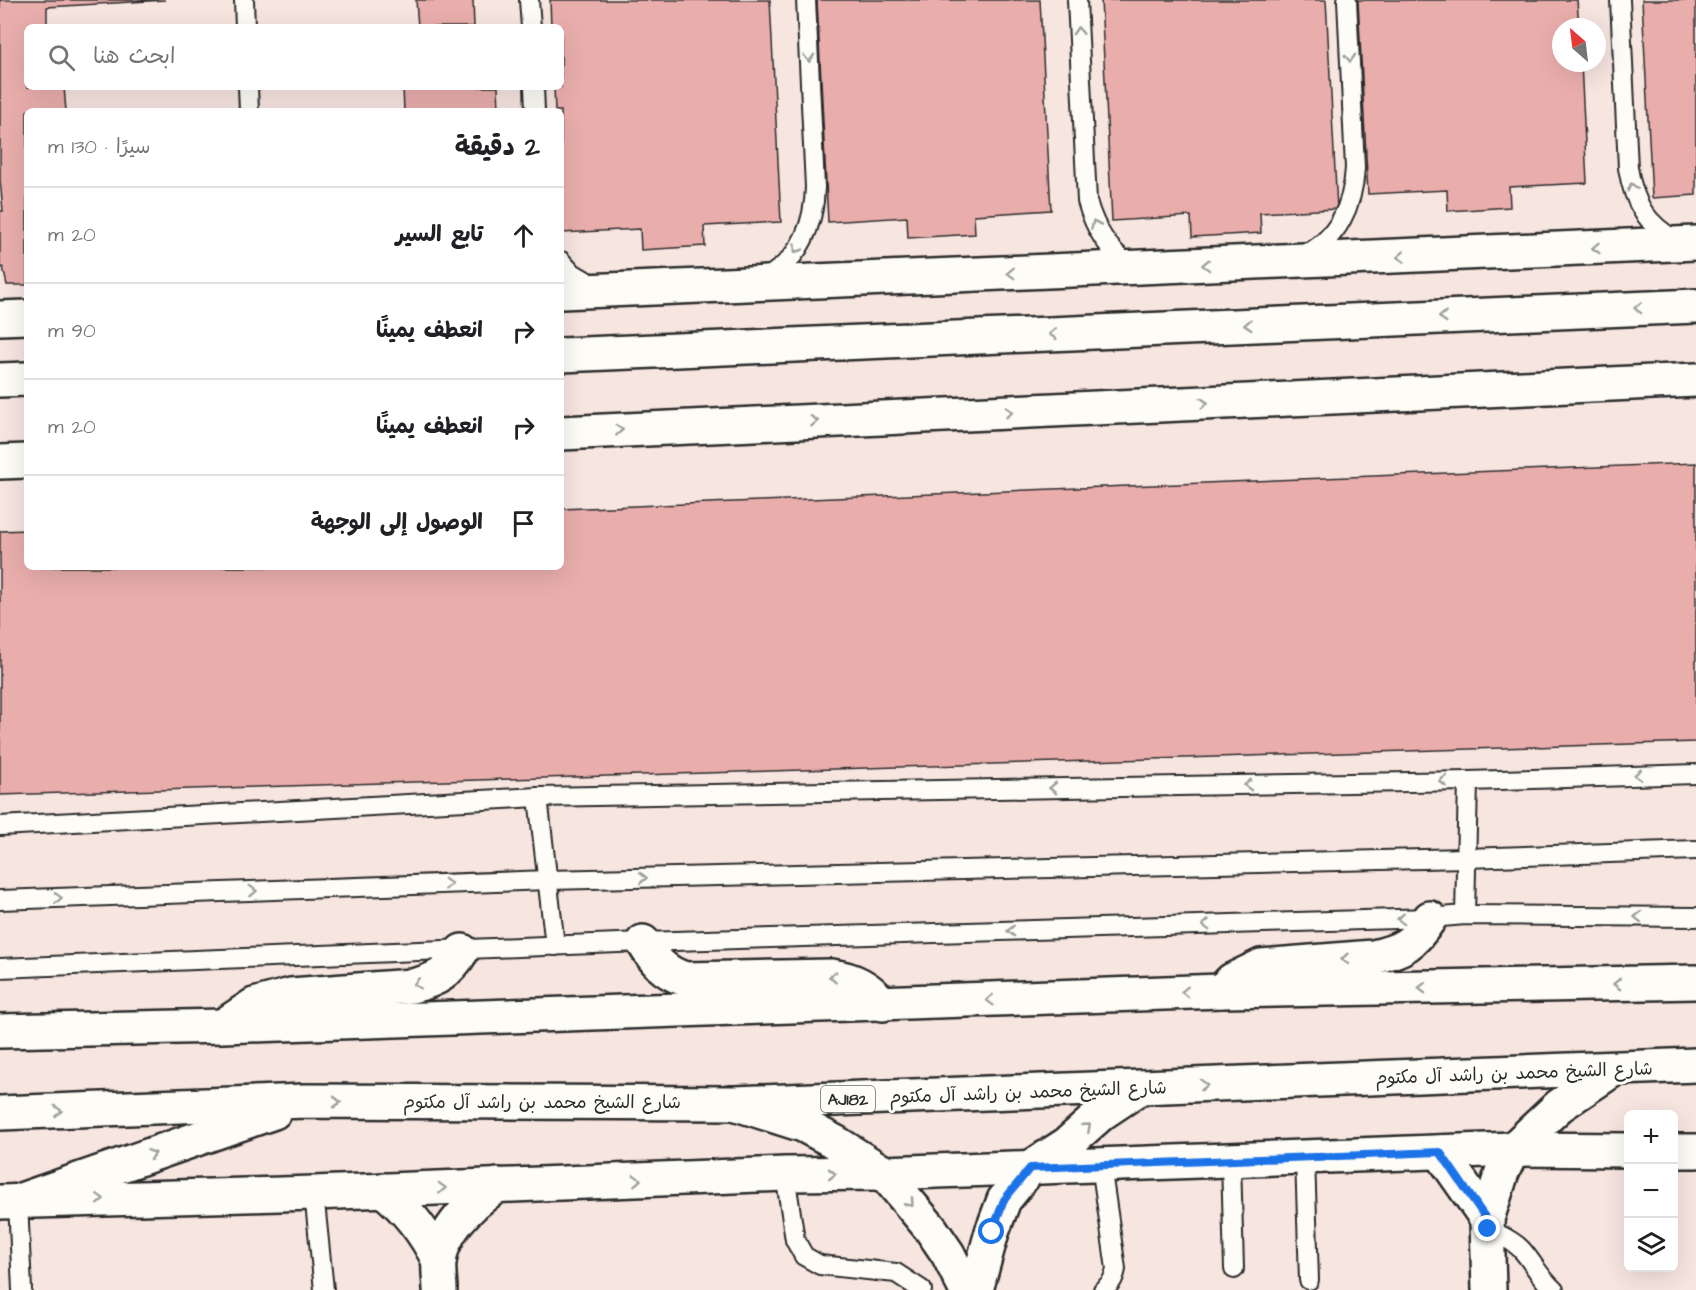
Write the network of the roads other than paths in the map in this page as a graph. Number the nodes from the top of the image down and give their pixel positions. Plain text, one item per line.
1 (244, 0) edge
2 (530, 0) edge
3 (806, 0) edge
4 (1077, 0) edge
5 (1347, 0) edge
6 (1620, 0) edge
7 (245, 24) edge
8 (531, 24) edge
9 (248, 90) edge
10 (534, 90) edge
11 (249, 108) edge
12 (535, 108) edge
13 (1689, 244) edge
14 (1291, 261) junction
15 (564, 264) edge
16 (1132, 268) junction
17 (754, 284) junction
18 (605, 290) junction
19 (564, 292) edge
20 (1696, 306) edge
21 (24, 317) edge
22 (0, 318) edge
23 (564, 355) edge
24 (24, 379) edge
25 (0, 380) edge
26 (1696, 380) edge
27 (564, 433) edge
28 (24, 460) edge
29 (0, 462) edge
30 (1696, 774) edge
31 (1468, 781) junction
32 (538, 797) junction
33 (0, 826) edge
34 (1696, 850) edge
35 (1466, 858) junction
36 (548, 880) junction
37 (0, 900) edge
38 (1464, 915) junction
39 (1696, 917) edge
40 (1430, 918) junction
41 (643, 942) junction
42 (555, 946) junction
43 (462, 951) junction
44 (0, 968) edge
45 (1696, 969) edge
46 (1681, 983) edge
47 (1221, 991) junction
48 (883, 1004) junction
49 (223, 1026) junction
50 (0, 1031) edge
51 (1695, 1065) edge
52 (1614, 1069) junction
53 (1141, 1087) junction
54 (305, 1101) junction
55 (735, 1103) junction
56 (0, 1113) edge
57 (1513, 1149) junction
58 (1624, 1150) edge
59 (1678, 1151) edge
60 (1696, 1151) edge
61 (1440, 1152) junction
62 (1305, 1158) junction
63 (1231, 1160) junction
64 (1101, 1165) junction
65 (1030, 1168) junction
66 (884, 1173) junction
67 (785, 1174) junction
68 (498, 1185) junction
69 (383, 1190) junction
70 (314, 1193) junction
71 (9, 1202) edge
72 (1487, 1224) junction
73 (1234, 1269) dead end
74 (440, 1276) edge
75 (1309, 1280) dead end
76 (22, 1290) edge
77 (324, 1290) edge
78 (922, 1290) edge
79 (966, 1290) edge
80 (976, 1290) edge
81 (1103, 1290) edge
82 (1489, 1290) edge
83 (1554, 1290) edge

1 - 7 lane
2 - 8 lane
3 -> 17 lane
16 -> 4 lane
5 -> 14 lane
13 -> 6 lane
9 - 11 lane
10 - 12 lane
13 -> 14 main road
14 -> 16 main road
15 - 18 lane
16 -> 17 main road
17 - 18 main road
18 - 19 main road
20 -> 23 main road
21 - 22 main road
24 - 25 main road
27 -> 26 main road
28 - 29 main road
30 -> 31 lane
31 -> 32 lane
31 - 35 lane
32 - 33 lane
32 - 36 lane
34 - 35 lane
36 -> 35 lane
35 - 38 lane
37 -> 36 lane
36 - 42 lane
39 -> 38 lane
38 - 40 lane
40 -> 41 lane
40 -> 47 main road
41 - 42 lane
48 -> 41 main road
42 - 43 lane
43 - 44 lane
43 -> 49 main road
45 - 46 main road
46 -> 47 main road
47 -> 48 main road
48 - 49 main road
49 - 50 main road
51 - 52 main road, شارع الشيخ محمد بن راشد آل مكتوم / AJ182
53 -> 52 main road, شارع الشيخ محمد بن راشد آل مكتوم / AJ182
52 - 57 main road
53 - 55 main road, شارع الشيخ محمد بن راشد آل مكتوم / AJ182
65 -> 53 main road
54 -> 55 main road, شارع الشيخ محمد بن راشد آل مكتوم / AJ182
56 -> 54 main road, شارع الشيخ محمد بن راشد آل مكتوم / AJ182
71 -> 54 main road
55 - 66 main road
57 - 58 main road
57 - 61 main road
57 - 72 main road
59 - 60 main road
61 - 62 main road
61 - 72 main road
62 - 63 main road
62 - 75 lane
63 - 64 main road
63 - 73 lane
64 - 65 main road
64 - 81 lane
65 - 66 main road
65 - 80 main road
67 -> 66 main road
66 -> 79 main road
68 -> 67 main road
67 - 78 lane
69 -> 68 main road
68 - 74 main road
69 - 70 main road
69 - 74 main road
71 -> 70 main road
70 - 77 lane
71 - 76 lane
72 - 82 main road
72 - 83 lane

